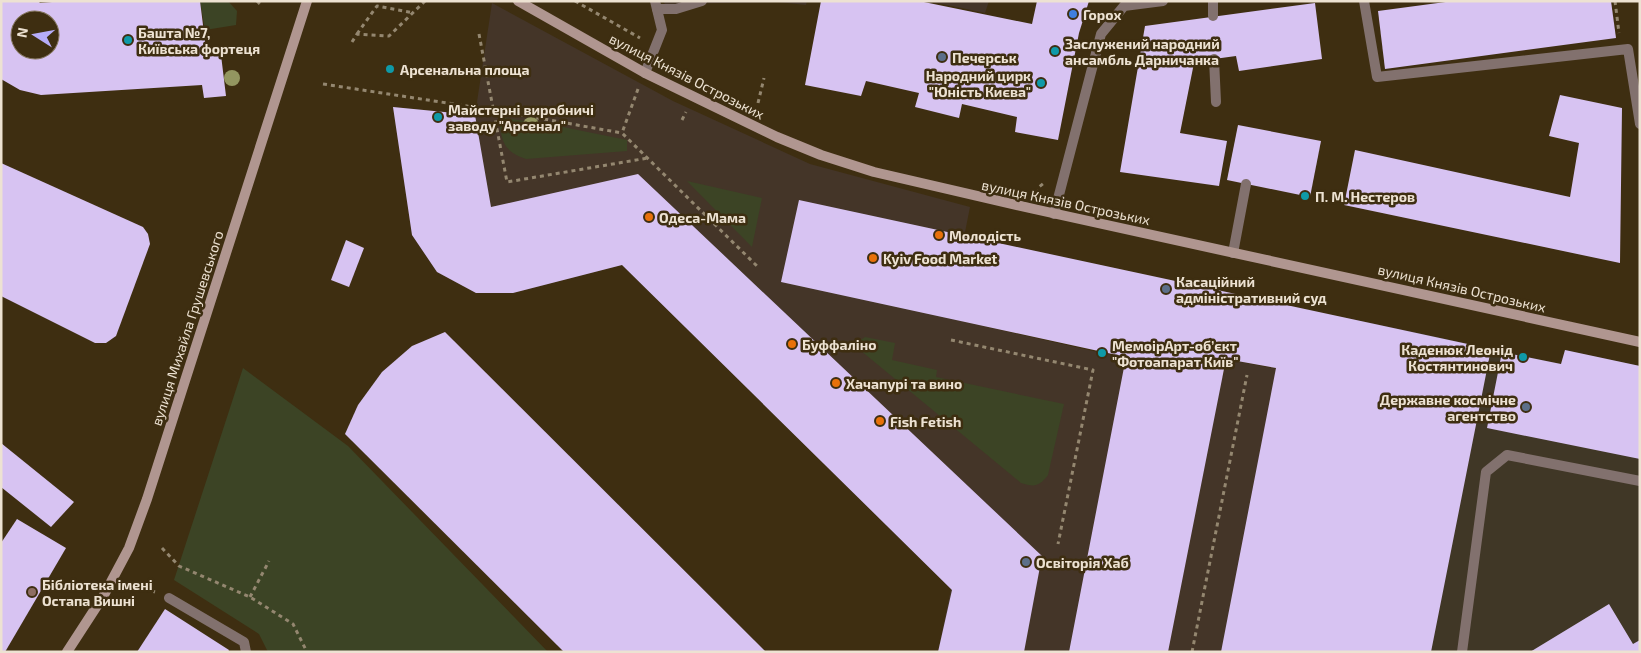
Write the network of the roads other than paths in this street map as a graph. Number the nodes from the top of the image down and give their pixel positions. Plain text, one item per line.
1 (307, 1) edge
2 (518, 1) edge
3 (702, 1) edge
4 (1163, 1) edge
5 (1213, 1) edge
6 (1364, 1) edge
7 (656, 5) edge
8 (1213, 16) dead end
9 (1214, 59) dead end
10 (645, 73) junction
11 (1216, 102) dead end
12 (1640, 124) edge
13 (1246, 184) dead end
14 (1054, 214) junction
15 (1233, 253) junction
16 (1640, 342) edge
17 (1640, 481) edge
18 (169, 598) dead end
19 (67, 652) edge
20 (246, 652) edge
21 (1462, 652) edge

1 - 19 main road, вулиця Михайла Грушевського
2 - 10 main road, вулиця Князів Острозьких
3 - 7 street
4 - 14 street
5 - 8 street
6 - 12 street
7 - 10 street
9 - 11 street
10 - 14 main road, вулиця Князів Острозьких
13 - 15 street
14 - 15 main road, вулиця Князів Острозьких
15 - 16 main road, вулиця Князів Острозьких
17 - 21 street
18 - 20 street

